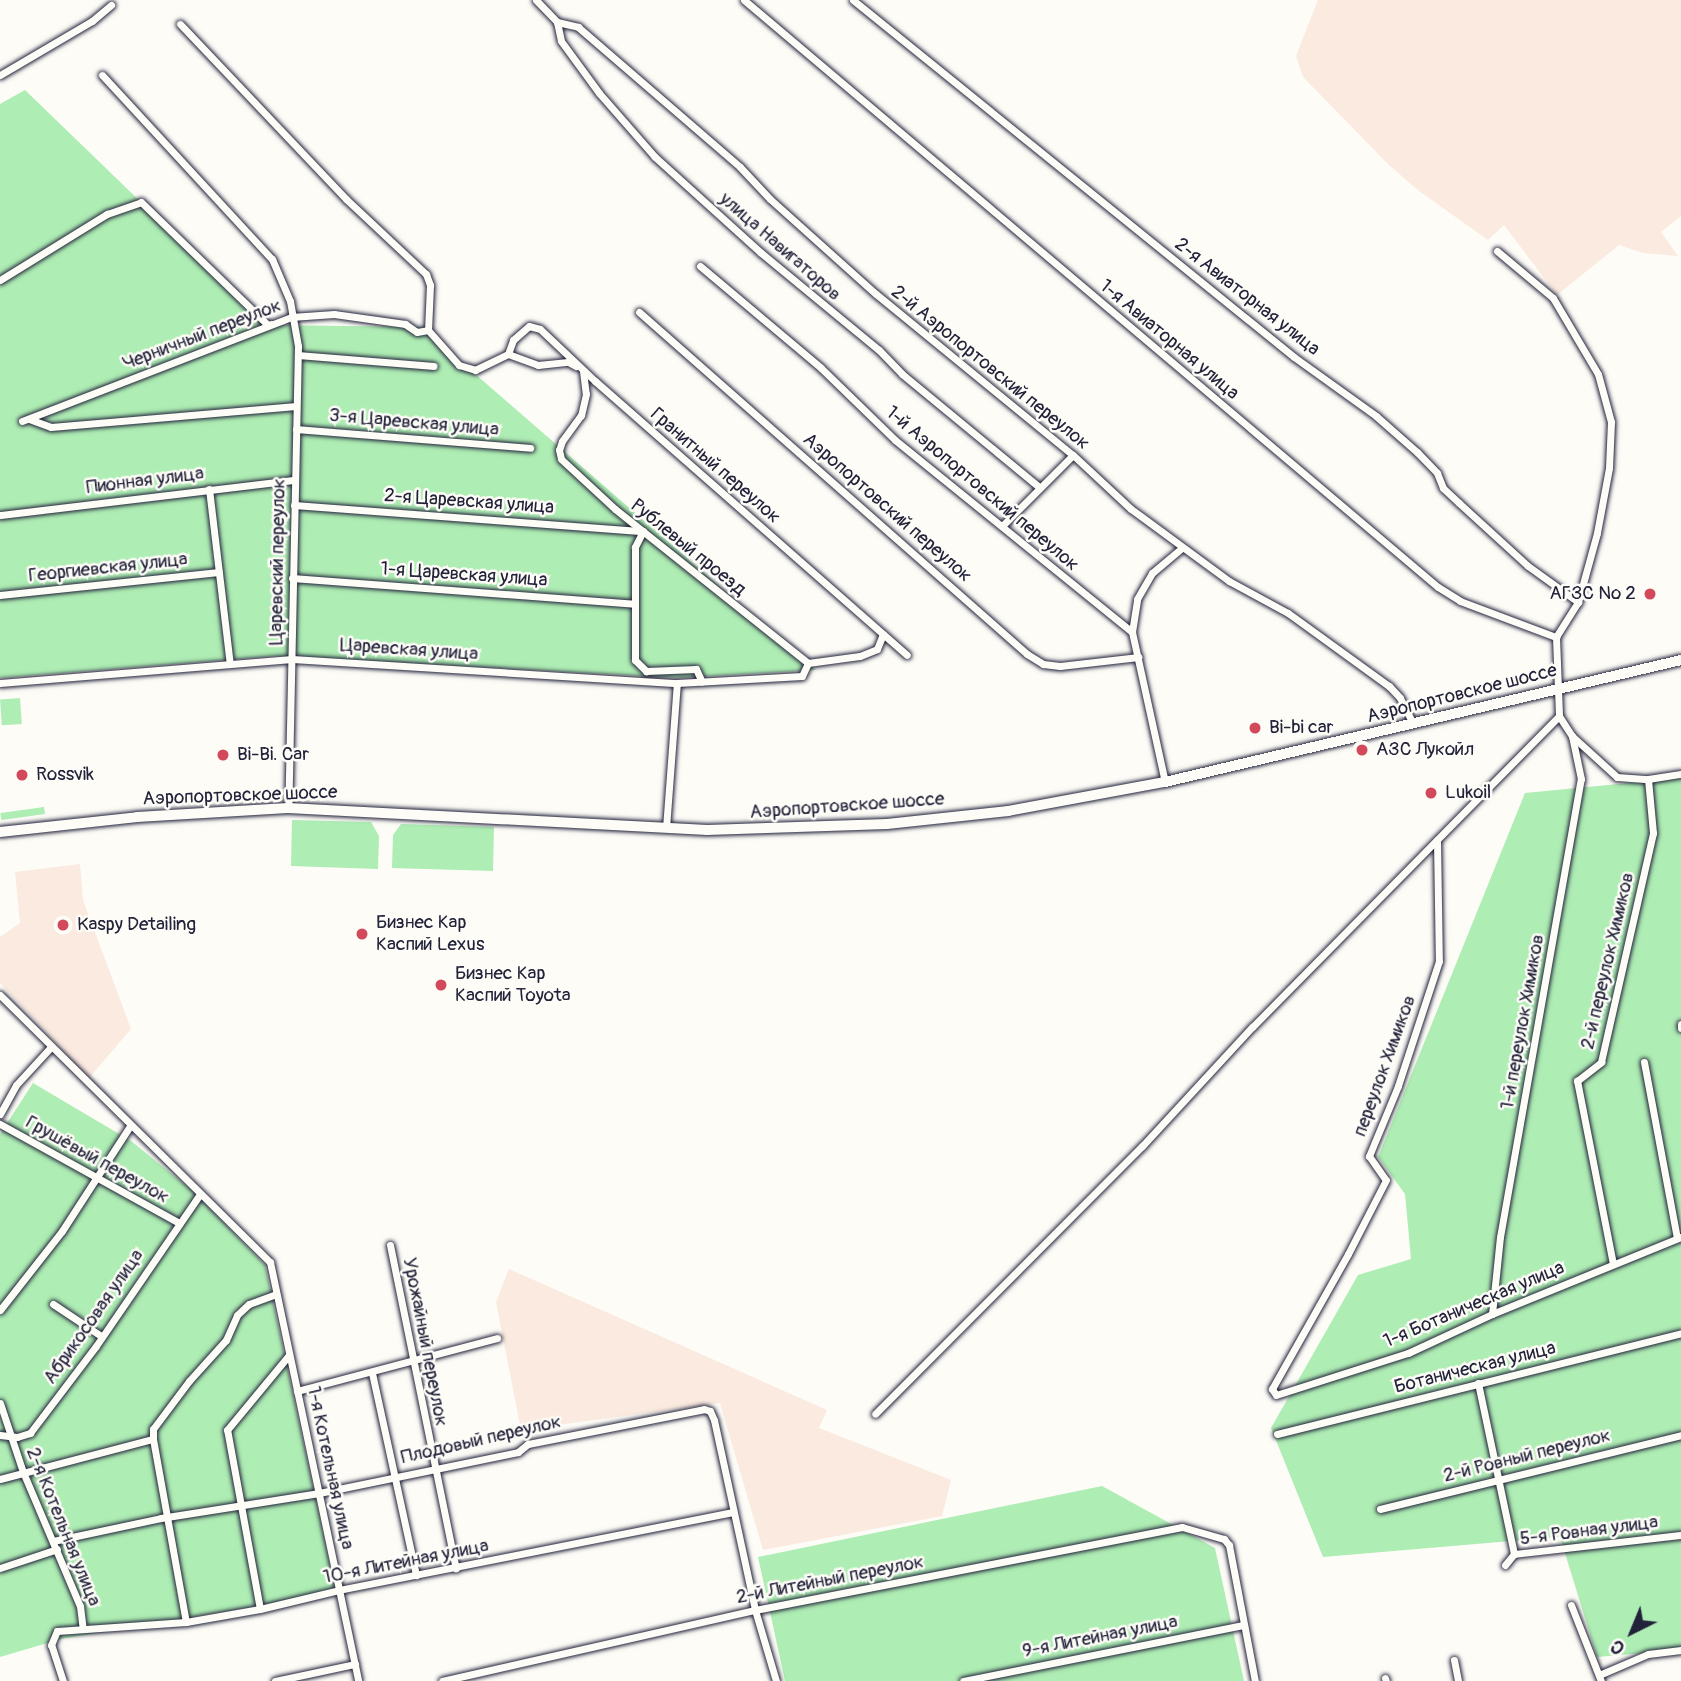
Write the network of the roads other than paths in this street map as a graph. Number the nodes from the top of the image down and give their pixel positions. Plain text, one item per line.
1 (536, 0) edge
2 (744, 0) edge
3 (853, 0) edge
4 (111, 5) dead end
5 (557, 22) junction
6 (180, 24) dead end
7 (0, 75) edge
8 (103, 75) dead end
9 (1497, 251) dead end
10 (700, 266) dead end
11 (0, 280) edge
12 (639, 312) dead end
13 (291, 317) junction
14 (272, 324) junction
15 (428, 330) junction
16 (508, 354) junction
17 (298, 355) junction
18 (435, 366) dead end
19 (582, 370) junction
20 (296, 406) junction
21 (296, 429) junction
22 (530, 448) dead end
23 (1073, 455) junction
24 (294, 481) junction
25 (1039, 488) junction
26 (209, 489) junction
27 (294, 505) junction
28 (0, 515) edge
29 (1002, 526) junction
30 (643, 531) junction
31 (1182, 548) junction
32 (219, 572) junction
33 (292, 578) junction
34 (0, 596) edge
35 (1578, 602) junction
36 (634, 604) junction
37 (1132, 632) junction
38 (883, 634) junction
39 (1556, 637) junction
40 (907, 655) dead end
41 (1138, 657) junction
42 (292, 659) junction
43 (1681, 660) edge
44 (808, 663) junction
45 (229, 664) junction
46 (702, 682) junction
47 (0, 683) edge
48 (677, 683) junction
49 (1560, 687) junction
50 (1559, 716) junction
51 (1413, 724) junction
52 (1572, 736) junction
53 (1681, 774) edge
54 (1648, 779) junction
55 (1165, 782) junction
56 (288, 808) junction
57 (666, 828) junction
58 (0, 832) edge
59 (1437, 839) junction
60 (0, 995) edge
61 (50, 1048) junction
62 (1644, 1062) dead end
63 (0, 1114) edge
64 (0, 1125) edge
65 (130, 1126) junction
66 (99, 1178) junction
67 (200, 1194) junction
68 (179, 1223) junction
69 (1679, 1238) edge
70 (390, 1245) dead end
71 (1613, 1264) junction
72 (276, 1294) junction
73 (53, 1304) dead end
74 (0, 1310) edge
75 (1492, 1314) junction
76 (1681, 1333) edge
77 (101, 1336) junction
78 (498, 1338) dead end
79 (289, 1355) junction
80 (412, 1362) junction
81 (372, 1373) junction
82 (1478, 1383) junction
83 (297, 1391) junction
84 (1276, 1395) joint
85 (0, 1403) edge
86 (875, 1414) dead end
87 (1277, 1434) dead end
88 (0, 1435) edge
89 (1681, 1435) edge
90 (10, 1436) junction
91 (153, 1439) junction
92 (435, 1468) junction
93 (23, 1472) junction
94 (395, 1475) junction
95 (0, 1479) edge
96 (1499, 1479) junction
97 (319, 1493) junction
98 (241, 1506) junction
99 (1380, 1509) dead end
100 (733, 1512) junction
101 (167, 1517) junction
102 (1681, 1535) edge
103 (55, 1545) junction
104 (1514, 1555) junction
105 (1505, 1565) dead end
106 (0, 1568) edge
107 (456, 1568) junction
108 (416, 1575) junction
109 (339, 1590) junction
110 (1571, 1605) dead end
111 (260, 1609) junction
112 (755, 1609) junction
113 (186, 1622) junction
114 (1243, 1625) junction
115 (83, 1629) junction
116 (1681, 1650) edge
117 (1454, 1660) dead end
118 (355, 1664) junction
119 (1600, 1678) edge
120 (63, 1681) edge
121 (276, 1681) edge
122 (358, 1681) edge
123 (442, 1681) edge
124 (776, 1681) edge
125 (962, 1681) edge
126 (1255, 1681) edge
127 (1458, 1681) edge

1 - 5 street, улица Навигаторов
2 - 39 street, 1-я Авиаторная улица
3 - 35 street, 2-я Авиаторная улица
4 - 7 street
5 - 23 street, 2-й Аэропортовский переулок
5 - 25 street, улица Навигаторов
6 - 15 street
8 - 13 street, Царевский переулок
9 - 35 street
10 - 29 street, 1-й Аэропортовский переулок
11 - 14 street
12 - 41 street, Аэропортовский переулок
13 - 14 street, Черничный переулок
13 - 15 street, Черничный переулок
13 - 17 street, Царевский переулок
14 - 20 street, Черничный переулок
15 - 16 street
16 - 19 street
16 - 19 street, Гранитный переулок
17 - 18 street
17 - 20 street, Царевский переулок
19 - 30 street, Рублевый проезд
19 - 38 street, Гранитный переулок
20 - 21 street, Царевский переулок
21 - 22 street, 3-я Царевская улица
21 - 24 street, Царевский переулок
23 - 25 street
23 - 31 street, 2-й Аэропортовский переулок
24 - 26 street, Пионная улица
24 - 27 street, Царевский переулок
25 - 29 street
26 - 28 street, Пионная улица
26 - 32 street
27 - 30 street, 2-я Царевская улица
27 - 33 street, Царевский переулок
29 - 37 street, 1-й Аэропортовский переулок
30 - 36 street
30 - 44 street, Рублевый проезд
31 - 37 street
31 - 51 street, 2-й Аэропортовский переулок
32 - 34 street, Георгиевская улица
32 - 45 street
33 - 36 street, 1-я Царевская улица
33 - 42 street, Царевский переулок
35 - 39 street
36 - 46 street
37 - 41 street
38 - 40 street, Гранитный переулок
38 - 44 street
39 - 49 street
41 - 55 street
42 - 45 street, Царевская улица
42 - 48 street, Царевская улица
42 - 56 street, Царевский переулок
43 - 49 main road, Аэропортовское шоссе
44 - 46 street, Царевская улица
45 - 47 street, Царевская улица
46 - 48 street, Царевская улица
48 - 57 street
49 - 50 street
49 - 51 main road, Аэропортовское шоссе
50 - 52 street
50 - 59 street
51 - 55 main road, Аэропортовское шоссе
52 - 54 street
52 - 75 street, 1-й переулок Химиков
53 - 54 street
54 - 71 street, 2-й переулок Химиков
55 - 57 main road, Аэропортовское шоссе
56 - 57 main road, Аэропортовское шоссе
56 - 58 main road, Аэропортовское шоссе
59 - 84 street, переулок Химиков
59 - 86 street
60 - 61 street
61 - 63 street
61 - 65 street
62 - 69 street
64 - 66 street, Грушёвый переулок
65 - 66 street
65 - 67 street
66 - 68 street, Грушёвый переулок
66 - 74 street
67 - 68 street, Абрикосовая улица
67 - 72 street, 1-я Котельная улица
68 - 77 street, Абрикосовая улица
69 - 71 street, 1-я Ботаническая улица
70 - 80 street, Урожайный переулок
71 - 75 street, 1-я Ботаническая улица
72 - 79 street, 1-я Котельная улица
72 - 91 street
73 - 77 street
75 - 84 street, 1-я Ботаническая улица
76 - 82 street, Ботаническая улица
77 - 90 street, Абрикосовая улица
78 - 80 street
79 - 83 street, 1-я Котельная улица
79 - 98 street
80 - 81 street
80 - 92 street, Урожайный переулок
81 - 83 street
81 - 94 street
82 - 87 street, Ботаническая улица
82 - 96 street
83 - 97 street, 1-я Котельная улица
85 - 90 street, 2-я Котельная улица
88 - 90 street
89 - 96 street, 2-й Ровный переулок
90 - 93 street, 2-я Котельная улица
91 - 93 street
91 - 101 street
92 - 94 street, Плодовый переулок
92 - 100 street, Плодовый переулок
92 - 107 street, Урожайный переулок
93 - 95 street
93 - 103 street, 2-я Котельная улица
94 - 97 street, Плодовый переулок
94 - 108 street
96 - 99 street, 2-й Ровный переулок
96 - 104 street
97 - 98 street, Плодовый переулок
97 - 109 street, 1-я Котельная улица
98 - 101 street, Плодовый переулок
98 - 111 street
100 - 107 street, 10-я Литейная улица
100 - 112 street
101 - 103 street, Плодовый переулок
101 - 113 street
102 - 104 street, 5-я Ровная улица
103 - 106 street, Плодовый переулок
103 - 115 street, 2-я Котельная улица
104 - 105 street, 5-я Ровная улица
107 - 108 street, 10-я Литейная улица
108 - 109 street, 10-я Литейная улица
109 - 111 street, 10-я Литейная улица
109 - 118 street, 1-я Котельная улица
110 - 119 street
111 - 113 street, 10-я Литейная улица
112 - 114 street, 2-й Литейный переулок
112 - 123 street, 2-й Литейный переулок
112 - 124 street
113 - 115 street, 10-я Литейная улица
114 - 125 street, 9-я Литейная улица
114 - 126 street
115 - 120 street, 2-я Котельная улица
116 - 119 street
117 - 127 street
118 - 121 street
118 - 122 street, 1-я Котельная улица

